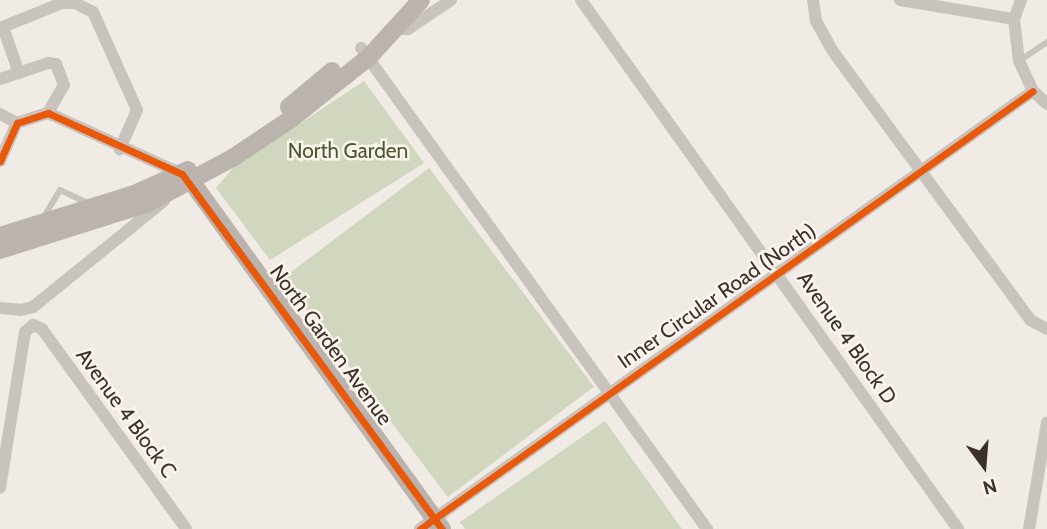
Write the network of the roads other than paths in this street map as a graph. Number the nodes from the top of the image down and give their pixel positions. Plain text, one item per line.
1 (405, 0) edge
2 (421, 0) edge
3 (451, 0) edge
4 (581, 0) edge
5 (813, 0) edge
6 (900, 0) edge
7 (1021, 0) edge
8 (1014, 19) junction
9 (2, 27) edge
10 (395, 29) junction
11 (1047, 42) edge
12 (365, 52) junction
13 (1019, 61) junction
14 (19, 72) junction
15 (0, 79) edge
16 (1047, 88) edge
17 (1033, 91) junction
18 (1047, 104) edge
19 (48, 113) junction
20 (0, 114) edge
21 (17, 123) junction
22 (120, 149) junction
23 (0, 161) edge
24 (921, 173) junction
25 (186, 178) junction
26 (56, 180) dead end
27 (60, 190) junction
28 (95, 208) junction
29 (39, 225) junction
30 (0, 236) edge
31 (0, 250) edge
32 (778, 275) junction
33 (0, 307) edge
34 (27, 310) junction
35 (33, 325) junction
36 (1047, 329) edge
37 (609, 393) junction
38 (1047, 423) edge
39 (0, 488) edge
40 (432, 526) edge
41 (186, 529) edge
42 (707, 529) edge
43 (958, 529) edge
44 (1029, 529) edge

1 - 12 main road
2 - 10 main road
3 - 10 street
4 - 32 street, Avenue 4 Block D
5 - 24 street
6 - 8 street
7 - 8 street
8 - 13 street
9 - 14 street
9 - 22 street
10 - 12 main road
11 - 13 lane
12 - 25 main road
12 - 37 street
13 - 17 street
14 - 15 street
14 - 19 street
16 - 17 lane
17 - 18 street
17 - 24 street, Inner Circular Road (North)
19 - 21 street
19 - 22 street
20 - 21 street
21 - 23 street
22 - 25 street
24 - 32 street, Inner Circular Road (North)
24 - 36 street
25 - 28 main road
25 - 31 main road
25 - 34 street
25 - 40 main road, North Garden Avenue
26 - 27 lane
27 - 28 lane
27 - 29 lane
28 - 29 main road
29 - 30 main road
32 - 37 street, Inner Circular Road (North)
32 - 43 street, Avenue 4 Block D
33 - 34 street
34 - 35 street
35 - 39 street
35 - 41 street, Avenue 4 Block C
37 - 40 street, Inner Circular Road (North)
37 - 42 street
38 - 44 street

